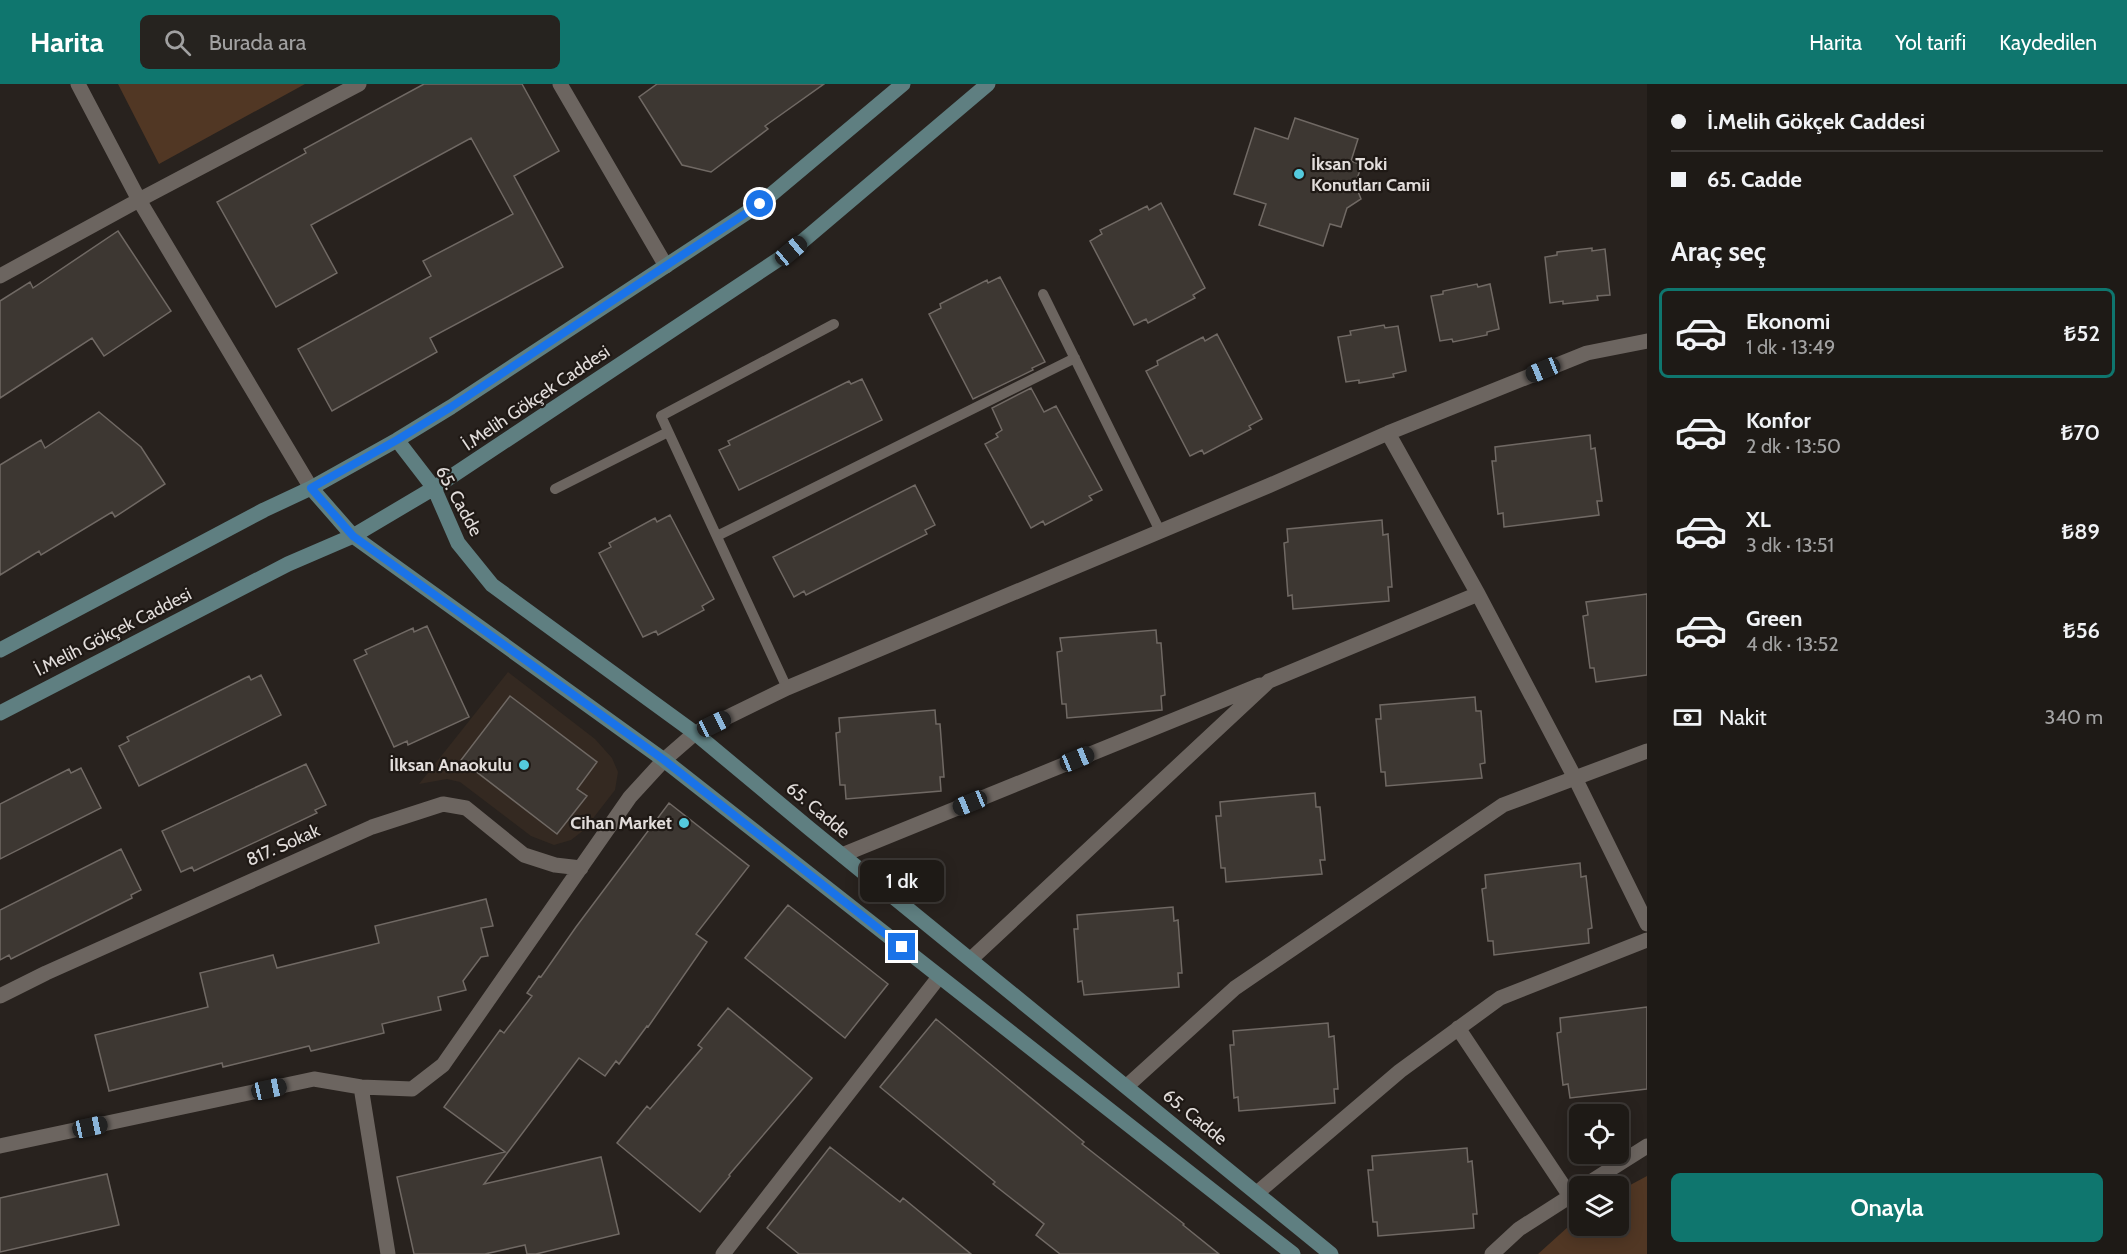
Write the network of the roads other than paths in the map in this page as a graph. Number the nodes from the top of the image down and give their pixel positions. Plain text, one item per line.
1 (78, 84) edge
2 (359, 84) edge
3 (561, 84) edge
4 (903, 84) edge
5 (988, 84) edge
6 (139, 200) junction
7 (666, 266) junction
8 (0, 276) edge
9 (1043, 294) dead end
10 (834, 324) dead end
11 (1647, 341) edge
12 (1075, 358) junction
13 (668, 432) junction
14 (1388, 433) junction
15 (397, 440) junction
16 (311, 488) junction
17 (434, 488) junction
18 (555, 489) dead end
19 (1160, 531) junction
20 (353, 536) junction
21 (717, 536) junction
22 (1478, 594) junction
23 (0, 650) edge
24 (1269, 681) junction
25 (787, 688) junction
26 (0, 713) edge
27 (695, 733) junction
28 (1647, 751) edge
29 (664, 760) junction
30 (1575, 778) junction
31 (842, 855) junction
32 (581, 868) junction
33 (1647, 924) edge
34 (1647, 940) edge
35 (971, 959) junction
36 (939, 977) junction
37 (0, 996) edge
38 (1458, 1028) junction
39 (1127, 1086) junction
40 (361, 1087) junction
41 (0, 1146) edge
42 (1647, 1146) edge
43 (1600, 1176) edge
44 (1569, 1185) edge
45 (1257, 1192) junction
46 (1569, 1197) edge
47 (387, 1254) edge
48 (723, 1254) edge
49 (1293, 1254) edge
50 (1331, 1254) edge
51 (1492, 1254) edge

1 - 6 street
2 - 6 street
3 - 7 street
4 - 7 main road, İ.Melih Gökçek Caddesi
5 - 17 main road, İ.Melih Gökçek Caddesi
6 - 8 street
6 - 16 street
7 - 15 main road, İ.Melih Gökçek Caddesi
9 - 12 lane
10 - 13 lane
11 - 14 street
12 - 19 lane
12 - 21 lane
13 - 18 lane
13 - 21 lane
14 - 19 street
14 - 22 street
15 - 16 main road, İ.Melih Gökçek Caddesi
15 - 17 main road, 65. Cadde
16 - 20 main road
16 - 23 main road, İ.Melih Gökçek Caddesi
17 - 20 main road, İ.Melih Gökçek Caddesi
17 - 27 main road, 65. Cadde
19 - 25 street
20 - 26 main road, İ.Melih Gökçek Caddesi
20 - 29 main road
21 - 25 lane
22 - 24 street
22 - 30 street
24 - 31 street
24 - 35 street
25 - 27 street
27 - 29 street
27 - 31 main road, 65. Cadde
28 - 30 street
29 - 32 street
29 - 36 main road
30 - 33 street
30 - 39 street
31 - 35 main road, 65. Cadde
32 - 37 street, 817. Sokak
32 - 40 street
34 - 38 street
35 - 39 main road, 65. Cadde
36 - 48 street
36 - 49 main road
38 - 44 street
38 - 45 street
39 - 45 main road, 65. Cadde
40 - 41 street
40 - 47 street
42 - 43 street
45 - 50 main road, 65. Cadde
46 - 51 street

